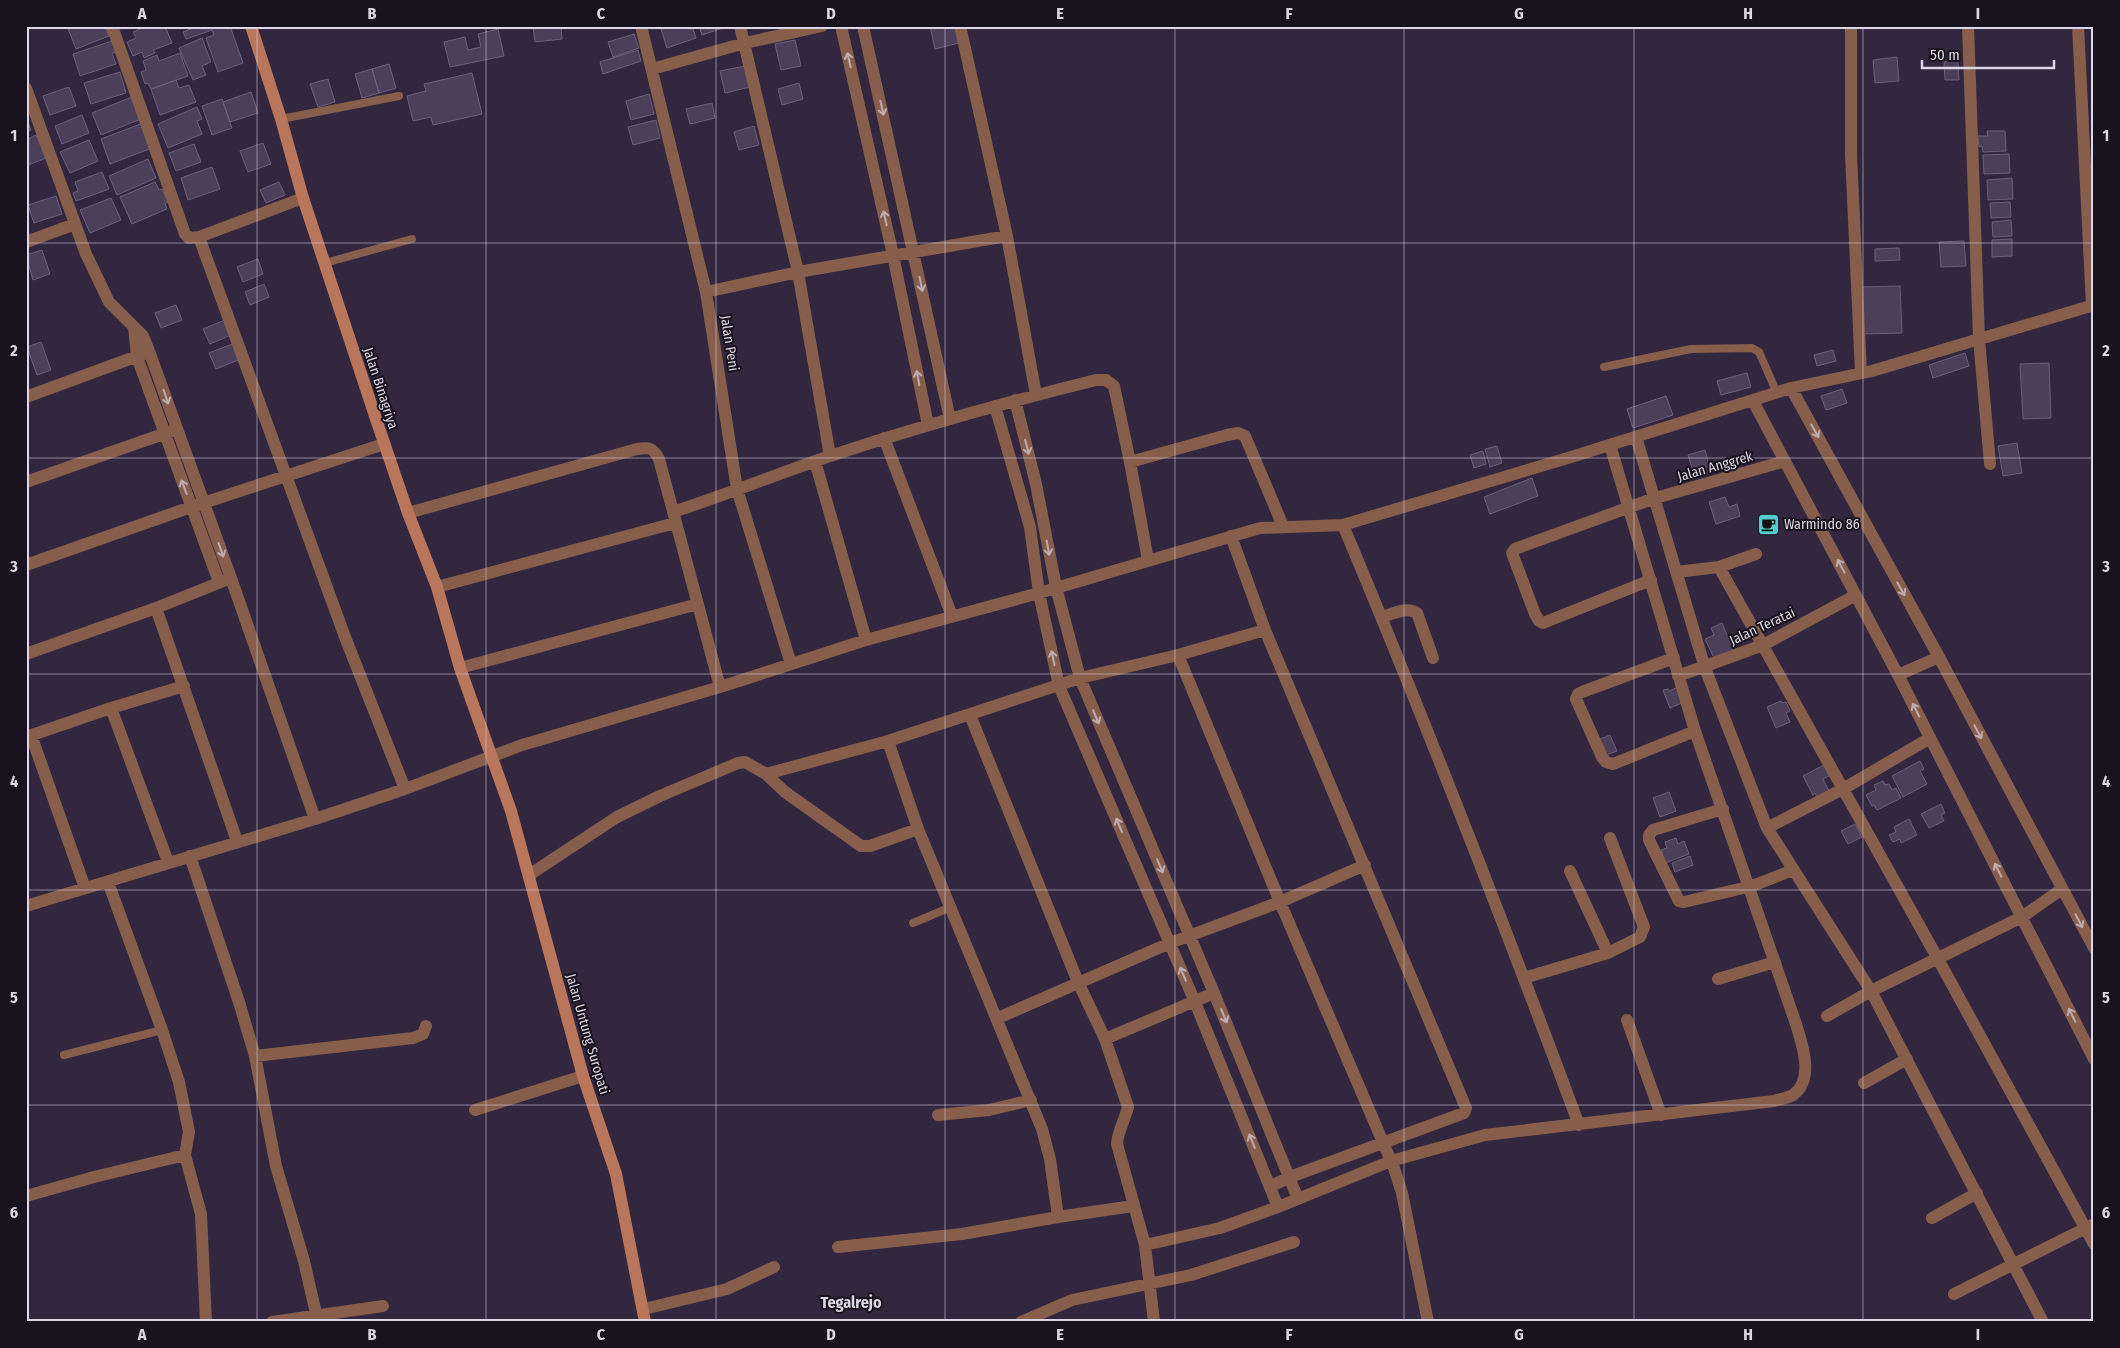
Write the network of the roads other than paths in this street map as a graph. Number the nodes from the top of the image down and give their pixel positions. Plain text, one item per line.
1 (112, 26) edge
2 (251, 26) edge
3 (640, 26) edge
4 (740, 26) edge
5 (822, 26) edge
6 (842, 26) edge
7 (863, 26) edge
8 (960, 26) edge
9 (1851, 26) edge
10 (1968, 26) edge
11 (2078, 26) edge
12 (745, 43) junction
13 (652, 69) junction
14 (26, 88) edge
15 (399, 96) dead end
16 (281, 119) junction
17 (303, 198) junction
18 (75, 224) junction
19 (1007, 236) junction
20 (199, 237) junction
21 (412, 239) dead end
22 (26, 242) edge
23 (914, 252) junction
24 (893, 255) junction
25 (325, 263) junction
26 (798, 272) junction
27 (706, 292) junction
28 (2093, 306) edge
29 (134, 327) junction
30 (1980, 339) junction
31 (150, 351) junction
32 (136, 357) junction
33 (1604, 366) dead end
34 (1861, 373) junction
35 (1791, 388) junction
36 (1777, 393) junction
37 (1036, 395) junction
38 (26, 397) edge
39 (1015, 400) junction
40 (1754, 401) junction
41 (995, 406) junction
42 (950, 419) junction
43 (928, 425) junction
44 (177, 430) junction
45 (164, 434) junction
46 (1636, 437) junction
47 (884, 438) junction
48 (384, 444) junction
49 (1610, 445) junction
50 (830, 456) junction
51 (815, 461) junction
52 (1785, 461) junction
53 (1130, 462) junction
54 (1990, 464) dead end
55 (286, 477) junction
56 (26, 482) edge
57 (737, 489) junction
58 (1653, 499) junction
59 (198, 505) junction
60 (1629, 507) junction
61 (408, 513) junction
62 (674, 518) junction
63 (1044, 523) junction
64 (1343, 525) junction
65 (1283, 526) junction
66 (1030, 527) junction
67 (1231, 536) junction
68 (1756, 554) dead end
69 (1148, 560) junction
70 (26, 565) edge
71 (1719, 567) junction
72 (1676, 572) junction
73 (225, 580) junction
74 (1651, 580) junction
75 (437, 586) junction
76 (1056, 587) junction
77 (1039, 592) junction
78 (1856, 595) junction
79 (698, 604) junction
80 (156, 608) junction
81 (952, 616) junction
82 (1382, 617) junction
83 (1265, 630) junction
84 (866, 640) junction
85 (1763, 645) junction
86 (26, 654) edge
87 (1178, 655) junction
88 (1939, 657) junction
89 (1433, 658) dead end
90 (1674, 658) junction
91 (790, 664) junction
92 (460, 668) junction
93 (1691, 672) junction
94 (1898, 675) junction
95 (1080, 678) junction
96 (184, 686) junction
97 (1059, 686) junction
98 (720, 687) junction
99 (110, 708) junction
100 (970, 714) junction
101 (1695, 731) junction
102 (28, 736) edge
103 (1930, 738) junction
104 (888, 741) junction
105 (492, 756) junction
106 (766, 774) junction
107 (405, 789) junction
108 (1843, 789) junction
109 (1723, 809) junction
110 (315, 819) junction
111 (1768, 828) junction
112 (918, 829) junction
113 (1610, 838) dead end
114 (237, 841) junction
115 (190, 856) junction
116 (168, 862) junction
117 (1365, 865) junction
118 (1793, 870) junction
119 (1570, 871) dead end
120 (529, 875) junction
121 (108, 882) junction
122 (1755, 885) junction
123 (85, 888) junction
124 (2062, 890) junction
125 (1280, 902) junction
126 (26, 906) edge
127 (951, 908) junction
128 (2022, 917) junction
129 (913, 923) dead end
130 (1189, 936) junction
131 (1170, 943) junction
132 (2094, 948) edge
133 (1608, 954) junction
134 (1938, 959) junction
135 (1775, 962) junction
136 (1524, 978) junction
137 (1718, 979) dead end
138 (1078, 982) junction
139 (1870, 991) junction
140 (1214, 993) junction
141 (1195, 1002) junction
142 (1827, 1016) dead end
143 (998, 1018) junction
144 (1627, 1020) dead end
145 (426, 1026) dead end
146 (162, 1030) junction
147 (1105, 1039) junction
148 (64, 1055) dead end
149 (256, 1056) junction
150 (2094, 1058) edge
151 (1907, 1059) junction
152 (583, 1076) junction
153 (1864, 1083) dead end
154 (1031, 1100) junction
155 (474, 1110) dead end
156 (938, 1115) dead end
157 (1661, 1115) junction
158 (1579, 1125) junction
159 (1383, 1143) junction
160 (185, 1155) junction
161 (1392, 1164) junction
162 (1290, 1177) junction
163 (1271, 1186) junction
164 (1977, 1193) junction
165 (26, 1196) edge
166 (1298, 1199) junction
167 (1133, 1206) junction
168 (1278, 1207) junction
169 (1058, 1217) junction
170 (1932, 1218) dead end
171 (2089, 1226) edge
172 (1294, 1242) dead end
173 (2094, 1244) edge
174 (838, 1247) dead end
175 (1146, 1250) junction
176 (2014, 1263) junction
177 (774, 1267) dead end
178 (1150, 1281) junction
179 (1954, 1294) dead end
180 (383, 1306) dead end
181 (644, 1316) edge
182 (317, 1318) edge
183 (206, 1322) edge
184 (272, 1322) edge
185 (1021, 1322) edge
186 (1154, 1322) edge
187 (1428, 1322) edge
188 (2043, 1322) edge

1 - 20 street
2 - 16 street, Jalan Binagriya
3 - 13 street, Jalan Peni
4 - 12 street
5 - 12 street
24 -> 6 street
7 -> 23 street
8 - 19 street
9 - 34 street
10 - 30 street
11 - 28 street
12 - 13 street
12 - 26 street
13 - 27 street, Jalan Peni
14 - 18 street
15 - 16 lane
16 - 17 street, Jalan Binagriya
17 - 20 street
17 - 25 street, Jalan Binagriya
18 - 22 street
18 - 29 street
19 - 23 street
19 - 37 street
20 - 55 street
21 - 25 lane
23 - 24 street
23 -> 42 street
24 - 26 street
43 -> 24 street
25 - 48 street, Jalan Binagriya
26 - 27 street
26 - 50 street
27 - 57 street, Jalan Peni
28 - 30 street
29 - 31 street
29 - 32 street
30 - 34 street
30 - 54 street
31 - 32 street
31 -> 44 street
32 - 38 street
32 - 45 street
33 - 36 lane
34 - 35 street
35 - 36 street
35 -> 88 street
36 - 40 street
37 - 39 street
37 - 53 street
39 - 41 street
39 -> 63 street
40 - 46 street
40 - 52 street
41 - 42 street
41 - 66 street
42 - 43 street
43 - 47 street
44 - 45 street
44 - 59 street
45 - 56 street
59 -> 45 street
46 - 49 street
46 - 58 street
47 - 50 street
47 - 81 street
48 - 55 street
48 - 61 street, Jalan Binagriya
49 - 60 street
49 - 64 street
50 - 51 street
51 - 57 street
51 - 84 street
52 - 58 street, Jalan Anggrek
78 -> 52 street
53 - 65 street
53 - 69 street
55 - 59 street
55 - 107 street
57 - 62 street
57 - 91 street, Jalan Peni
58 - 60 street, Jalan Anggrek
58 - 72 street
59 - 70 street
59 - 73 street
60 - 74 street
60 - 74 street, Jalan Anggrek
61 - 62 street
61 - 75 street, Jalan Binagriya
62 - 75 street
62 - 79 street
63 - 66 street
63 -> 76 street
64 - 65 street
64 - 82 street
65 - 67 street
66 - 77 street
67 - 69 street
67 - 83 street
68 - 71 street
69 - 76 street
71 - 72 street
71 - 85 street
72 - 93 street
73 - 80 street
73 - 110 street
74 - 90 street
75 - 92 street, Jalan Binagriya
76 - 77 street
76 - 95 street
77 - 81 street
97 -> 77 street
78 - 85 street, Jalan Teratai
78 - 94 street
79 - 92 street
79 - 98 street
80 - 86 street
80 - 96 street
81 - 84 street
82 - 89 street
82 - 136 street
83 - 87 street
83 - 117 street
84 - 91 street
85 - 93 street, Jalan Teratai
85 - 108 street
87 - 95 street
87 - 125 street
88 - 94 street
88 -> 124 street
90 - 93 street
90 - 101 street
91 - 98 street
92 - 105 street, Jalan Binagriya
93 - 101 street
93 - 111 street
103 -> 94 street
95 - 97 street
95 -> 130 street
96 - 99 street
96 - 114 street
97 - 100 street
131 -> 97 street
98 - 105 street
99 - 102 street
99 - 116 street
100 - 104 street
100 - 138 street
101 - 109 street
102 - 123 street
103 - 108 street
128 -> 103 street
104 - 106 street
104 - 112 street
105 - 107 street
105 - 120 street, Jalan Untung Suropati
106 - 112 street
106 - 120 street
107 - 110 street
108 - 111 street
108 - 134 street
109 - 122 street
109 - 122 street
110 - 114 street
111 - 118 street
112 - 127 street
113 - 133 street
114 - 115 street
115 - 116 street
115 - 149 street
116 - 121 street
117 - 125 street
117 - 159 street
118 - 122 street
118 - 139 street
119 - 133 street
120 - 152 street, Jalan Untung Suropati
121 - 123 street
121 - 146 street
122 - 135 street
123 - 126 street
124 - 128 street
124 -> 132 street
125 - 130 street
125 - 159 street
127 - 129 lane
127 - 143 street
128 - 134 street
150 -> 128 street
130 - 131 street
130 - 140 street
131 - 138 street
141 -> 131 street
133 - 136 street
134 - 139 street
134 - 171 street
135 - 137 street
135 - 157 street
136 - 158 street
138 - 143 street
138 - 147 street
139 - 142 street
139 - 151 street
140 - 141 street
140 -> 162 street
141 - 147 street
163 -> 141 street
143 - 154 street
144 - 157 street
145 - 149 street
146 - 148 lane
146 - 160 street
147 - 167 street
149 - 182 street
151 - 153 street
151 - 164 street
152 - 155 street
152 - 181 street, Jalan Untung Suropati
154 - 156 street
154 - 169 street
157 - 158 street
158 - 161 street
159 - 161 street
159 - 162 street
160 - 165 street
160 - 183 street
161 - 166 street
161 - 187 street
162 - 163 street
162 - 166 street
163 - 168 street
164 - 170 street
164 - 176 street
166 - 168 street
167 - 169 street
167 - 175 street
168 - 175 street
169 - 174 street
171 - 173 street
171 - 176 street
172 - 178 street
175 - 178 street
176 - 179 street
176 - 188 street
177 - 181 street
178 - 185 street
178 - 186 street
180 - 182 street
182 - 184 street

